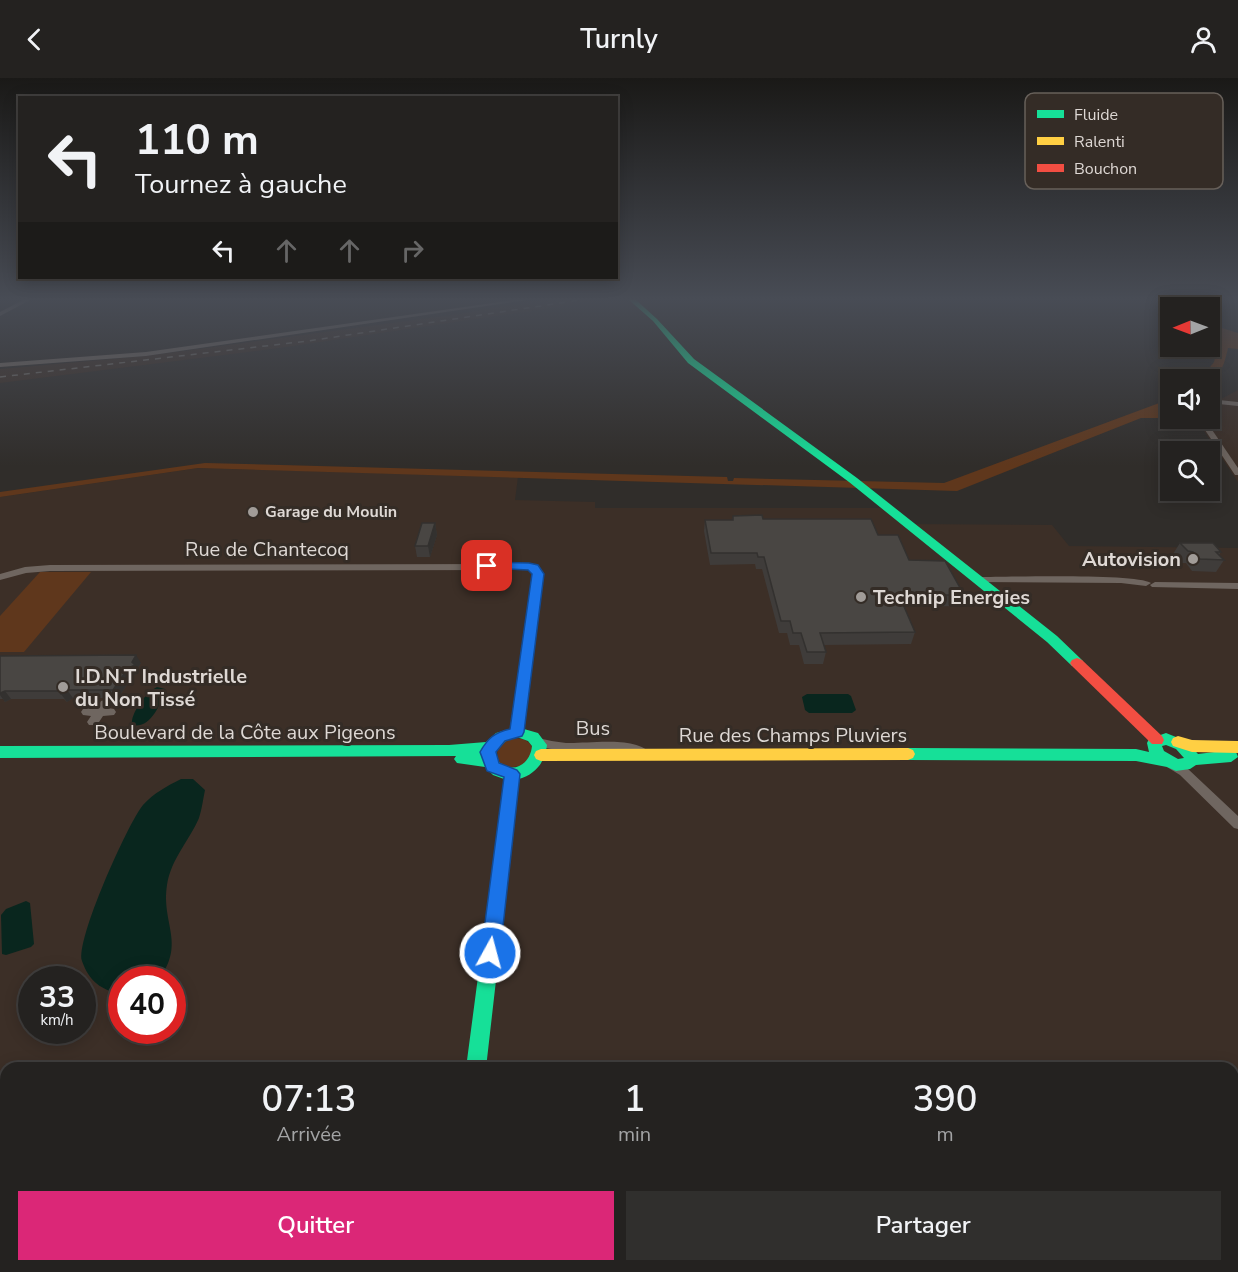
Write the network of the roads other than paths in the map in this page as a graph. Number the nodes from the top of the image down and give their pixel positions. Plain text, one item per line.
1 (136, 355) edge
2 (685, 355) edge
3 (0, 365) edge
4 (1220, 402) edge
5 (1238, 404) edge
6 (1208, 429) edge
7 (1238, 473) edge
8 (0, 578) edge
9 (980, 580) junction
10 (1238, 586) edge
11 (517, 732) junction
12 (1155, 742) junction
13 (1177, 742) junction
14 (490, 747) junction
15 (1238, 747) edge
16 (540, 748) junction
17 (0, 752) edge
18 (1045, 754) junction
19 (1238, 756) edge
20 (1192, 760) junction
21 (0, 761) edge
22 (489, 762) junction
23 (1169, 763) junction
24 (512, 774) junction
25 (1238, 822) edge
26 (477, 1062) edge

1 - 3 street
2 - 9 street
4 - 5 street
6 - 7 street
8 - 11 street, Rue de Chantecoq
9 - 10 street
9 - 12 street
11 - 14 street
11 - 16 street
12 - 13 street, Rue des Champs Pluviers
12 - 18 street, Rue des Champs Pluviers
12 - 23 street
13 - 15 street
13 - 20 street
14 - 17 street, Boulevard de la Côte aux Pigeons
14 - 22 street
16 - 18 street, Rue des Champs Pluviers
16 - 24 street
18 - 23 street, Rue des Champs Pluviers
19 - 20 street
20 - 23 street
20 - 25 street
21 - 22 street, Boulevard de la Côte aux Pigeons
22 - 24 street
23 - 25 street
24 - 26 street

